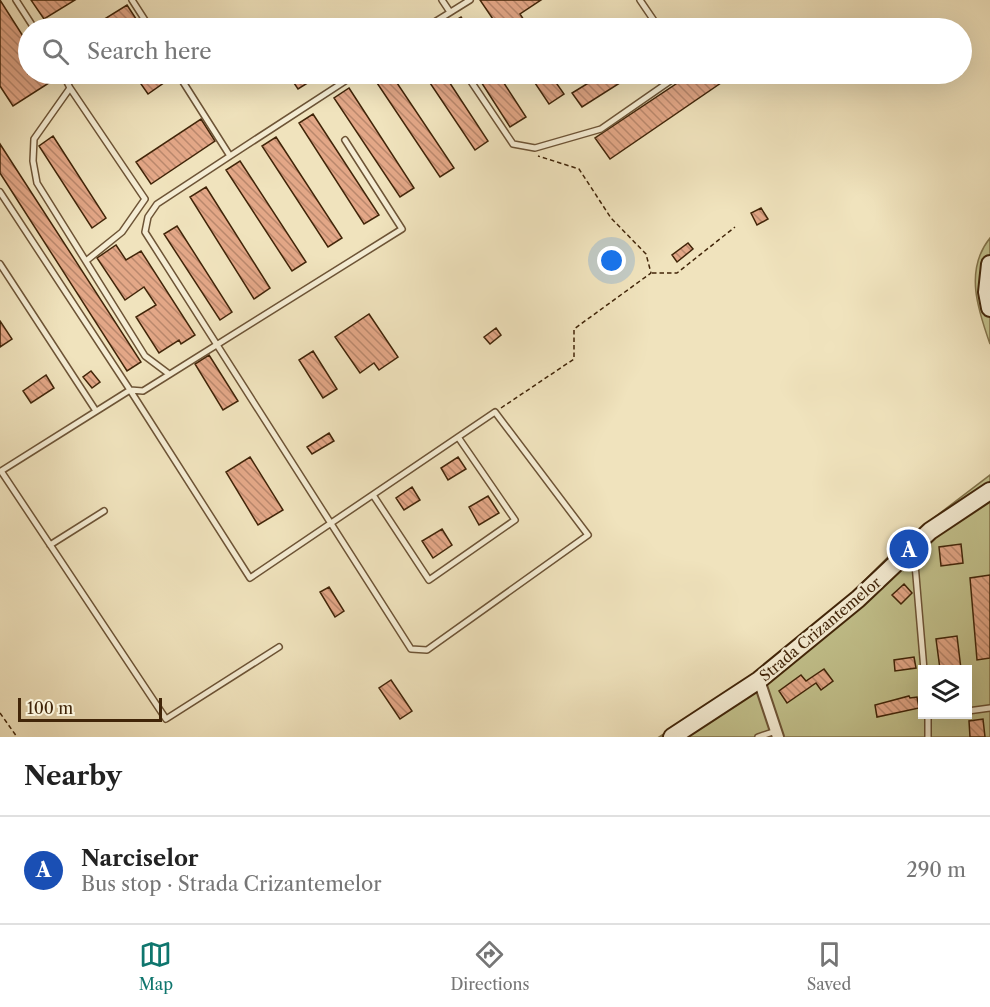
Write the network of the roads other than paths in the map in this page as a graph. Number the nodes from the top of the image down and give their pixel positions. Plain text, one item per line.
1 (16, 0) edge
2 (132, 0) edge
3 (442, 0) edge
4 (470, 0) edge
5 (640, 0) edge
6 (450, 12) junction
7 (28, 18) edge
8 (144, 18) edge
9 (444, 18) edge
10 (652, 18) edge
11 (68, 84) edge
12 (184, 84) edge
13 (341, 84) edge
14 (473, 84) edge
15 (666, 84) edge
16 (70, 88) junction
17 (345, 140) dead end
18 (230, 156) junction
19 (0, 192) edge
20 (86, 261) junction
21 (0, 264) edge
22 (990, 264) edge
23 (990, 308) edge
24 (216, 343) junction
25 (169, 374) junction
26 (130, 390) junction
27 (96, 411) junction
28 (458, 437) junction
29 (0, 471) edge
30 (990, 492) edge
31 (373, 495) junction
32 (104, 511) dead end
33 (331, 524) junction
34 (50, 545) junction
35 (913, 548) junction
36 (279, 647) dead end
37 (924, 665) edge
38 (759, 680) junction
39 (990, 708) edge
40 (972, 710) edge
41 (928, 719) edge
42 (777, 734) edge
43 (672, 737) edge
44 (758, 737) edge
45 (928, 737) edge

1 - 7 lane
2 - 8 lane
3 - 6 lane
4 - 6 lane
5 - 10 lane
6 - 9 lane
11 - 16 lane
12 - 18 lane
13 - 18 lane
14 - 15 lane
16 - 20 lane
16 - 20 lane
17 - 24 lane
18 - 24 lane
19 - 26 lane
20 - 25 lane
21 - 27 lane
22 - 23 street
24 - 25 lane
24 - 33 lane
25 - 26 lane
26 - 27 lane
26 - 33 lane
27 - 29 lane
28 - 31 lane
28 - 31 lane
28 - 33 lane
29 - 34 lane
30 - 35 street, Strada Crizantemelor
31 - 33 lane
32 - 34 lane
34 - 36 lane
35 - 37 lane
35 - 38 street, Strada Crizantemelor
38 - 42 street
38 - 43 street, Strada Crizantemelor
39 - 40 lane
41 - 45 lane
42 - 44 lane

